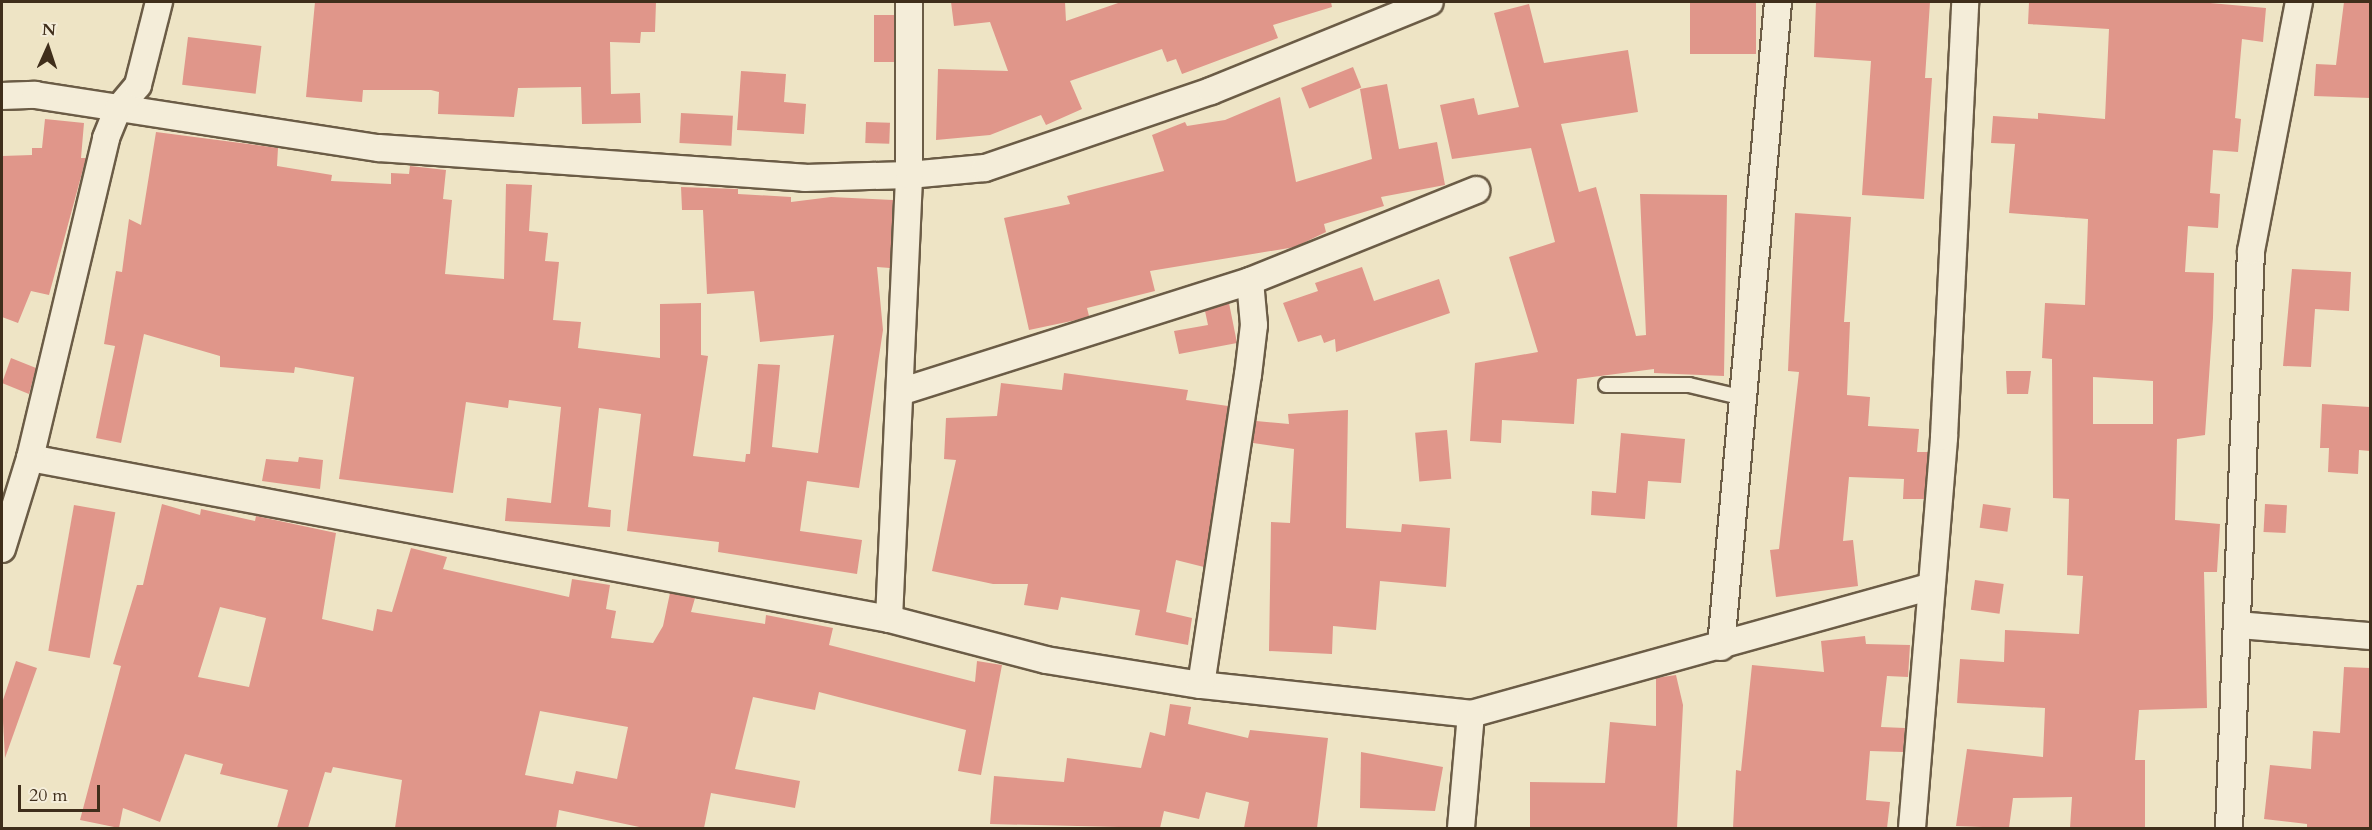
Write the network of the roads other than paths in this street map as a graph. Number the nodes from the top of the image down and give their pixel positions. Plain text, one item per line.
1 (159, 2) edge
2 (909, 2) edge
3 (1430, 2) edge
4 (1778, 2) edge
5 (1965, 2) edge
6 (2299, 2) edge
7 (1373, 11) edge
8 (2, 96) edge
9 (118, 109) junction
10 (909, 175) junction
11 (1476, 190) dead end
12 (1250, 281) junction
13 (1606, 385) dead end
14 (900, 392) junction
15 (1744, 398) junction
16 (30, 458) junction
17 (2, 549) edge
18 (1931, 586) junction
19 (889, 619) junction
20 (2238, 626) junction
21 (2370, 636) edge
22 (1721, 647) junction
23 (1201, 685) junction
24 (1471, 714) junction
25 (1461, 828) edge
26 (1912, 828) edge
27 (2229, 828) edge

1 - 9 street
2 - 10 street
3 - 7 street
4 - 15 street
5 - 18 street
6 - 20 street
7 - 10 street
8 - 9 street
9 - 10 street
9 - 16 street
10 - 14 street
11 - 12 street
12 - 14 street
12 - 23 street
13 - 15 lane
14 - 19 street
15 - 22 street
16 - 17 street
16 - 19 street
18 - 22 street
18 - 26 street
19 - 23 street
20 - 21 street
20 - 27 street
22 - 24 street
23 - 24 street
24 - 25 street

